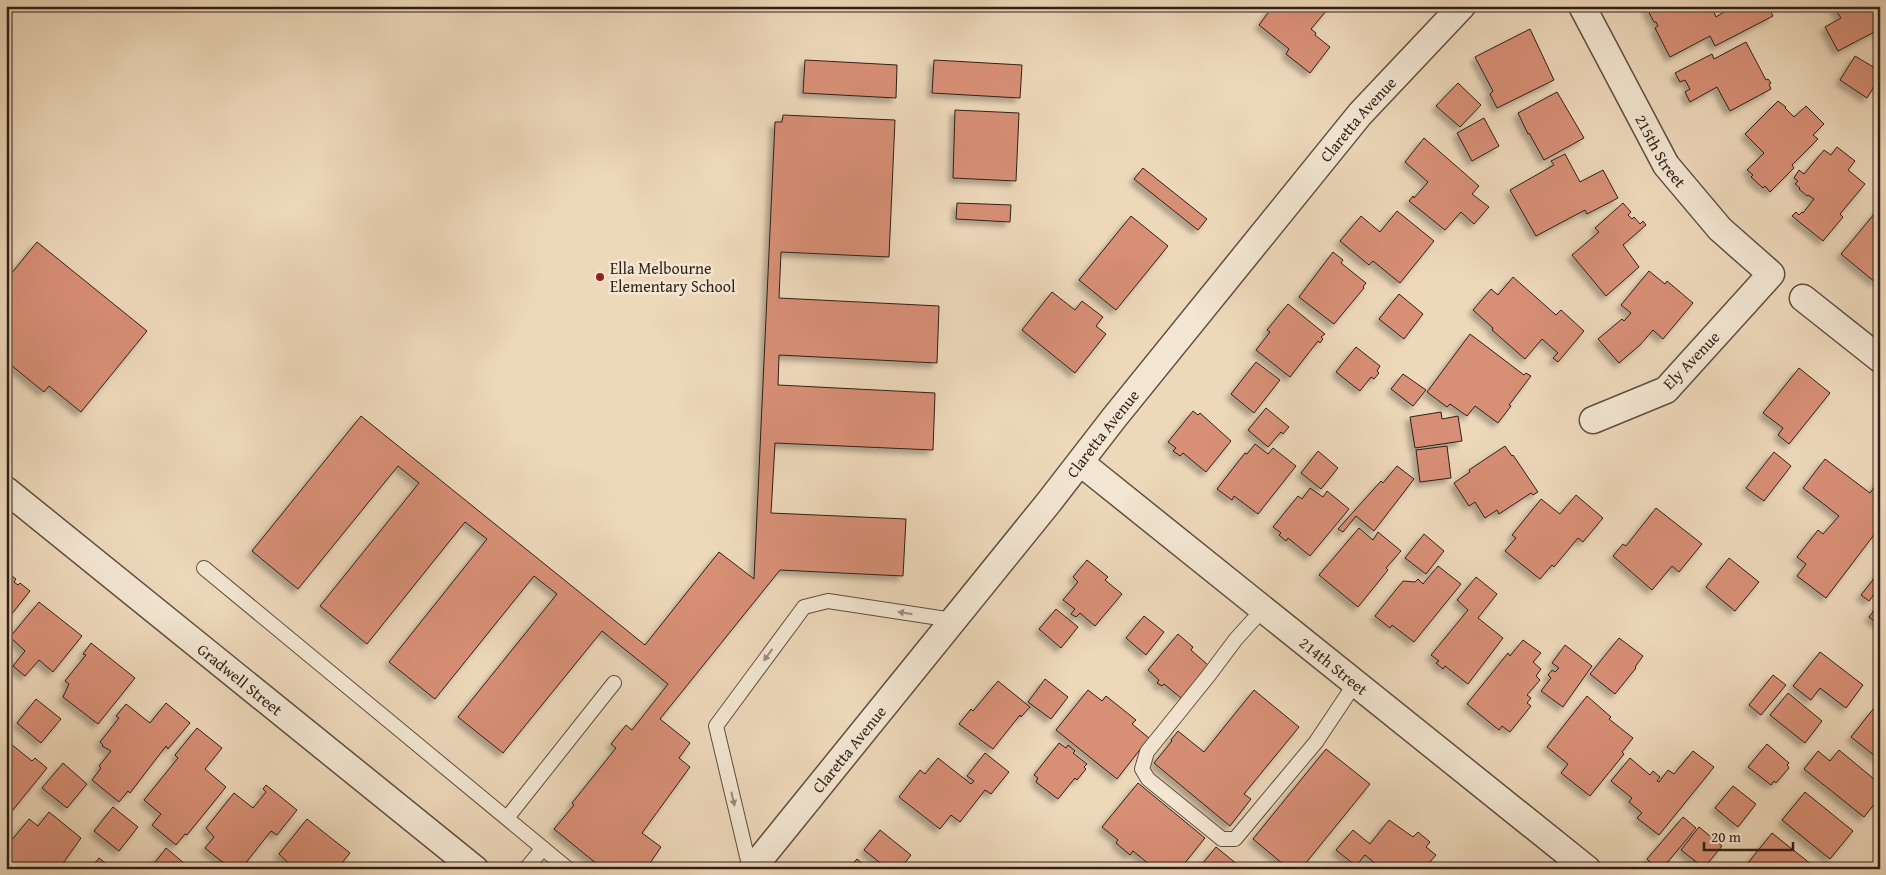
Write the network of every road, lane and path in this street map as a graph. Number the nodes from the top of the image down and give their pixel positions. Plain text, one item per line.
1 (1462, 6) edge
2 (1582, 6) edge
3 (1771, 274) joint
4 (1802, 298) dead end
5 (1880, 359) edge
6 (1593, 420) dead end
7 (1081, 463) junction
8 (6, 490) edge
9 (204, 568) dead end
10 (1264, 608) junction
11 (953, 620) junction
12 (1356, 682) junction
13 (614, 684) dead end
14 (506, 818) junction
15 (543, 848) junction
16 (475, 869) edge
17 (526, 869) edge
18 (568, 869) edge
19 (751, 869) edge
20 (1587, 869) edge

1 - 7 street, Claretta Avenue
2 - 3 street, 215th Street
3 - 6 street, Ely Avenue
4 - 5 street
7 - 10 street, 214th Street
7 - 11 street, Claretta Avenue
8 - 16 street, Gradwell Street
9 - 14 lane
10 - 12 street, 214th Street
10 - 12 lane
11 - 19 street, Claretta Avenue
11 -> 19 lane
12 - 20 street, 214th Street
13 - 14 lane
14 - 15 lane
15 - 17 lane
15 - 18 lane

